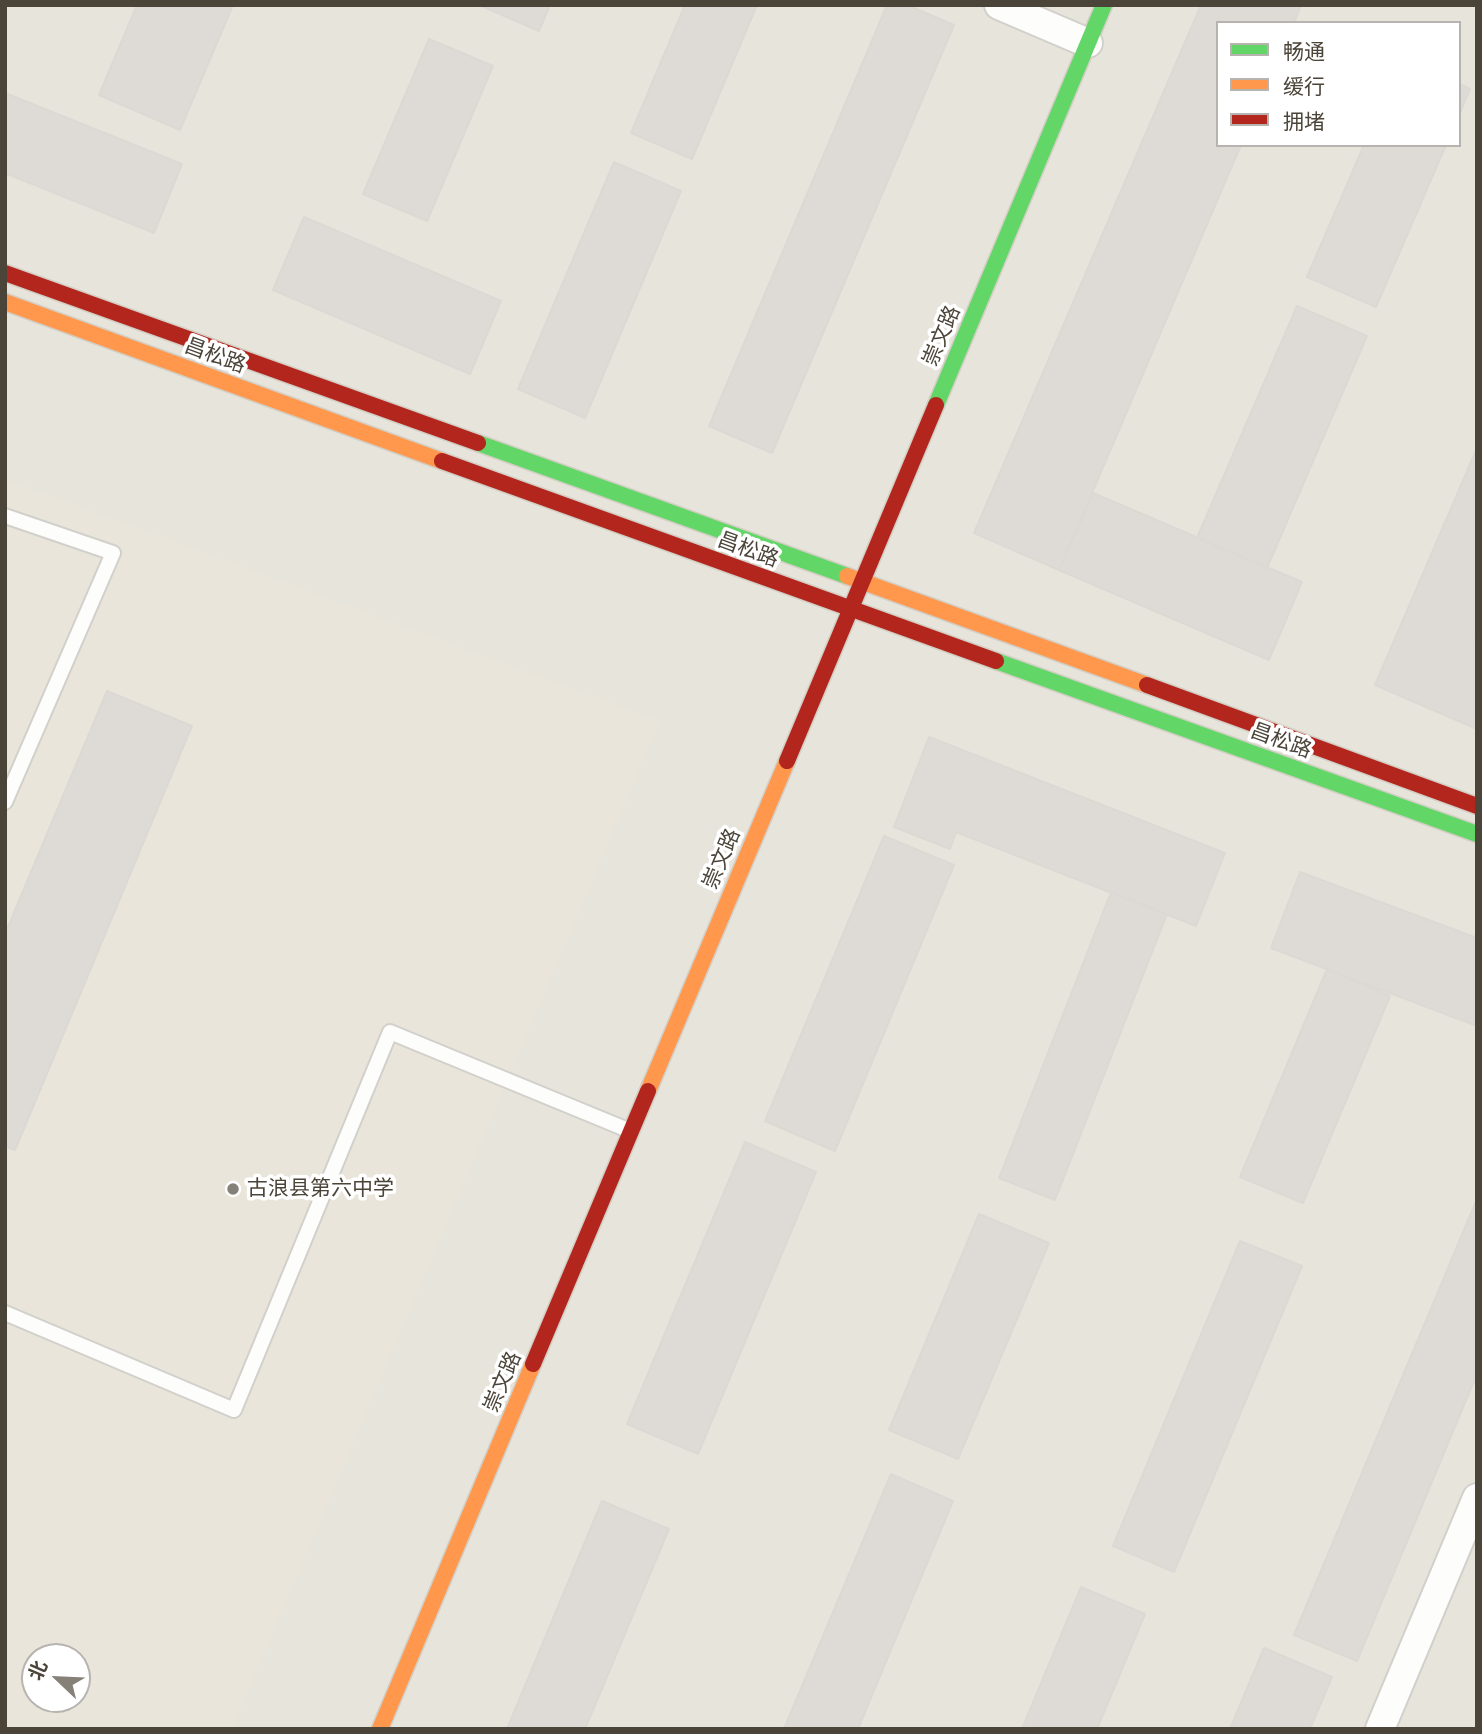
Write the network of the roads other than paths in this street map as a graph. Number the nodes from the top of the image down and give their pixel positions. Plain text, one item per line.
1 (999, 5) edge
2 (1104, 5) edge
3 (1088, 43) junction
4 (5, 272) edge
5 (5, 302) edge
6 (5, 516) edge
7 (862, 581) junction
8 (850, 609) junction
9 (5, 802) edge
10 (1477, 806) edge
11 (1477, 834) edge
12 (631, 1130) junction
13 (5, 1313) edge
14 (1477, 1498) edge
15 (380, 1729) edge
16 (1380, 1729) edge

1 - 3 street
2 - 3 main road, 崇文路
3 - 7 main road, 崇文路
4 - 7 main road, 昌松路
5 - 8 main road, 昌松路
6 - 9 lane
7 - 8 main road, 崇文路
7 - 10 main road, 昌松路
8 - 11 main road, 昌松路
8 - 12 main road, 崇文路
12 - 13 lane
12 - 15 main road, 崇文路
14 - 16 street

